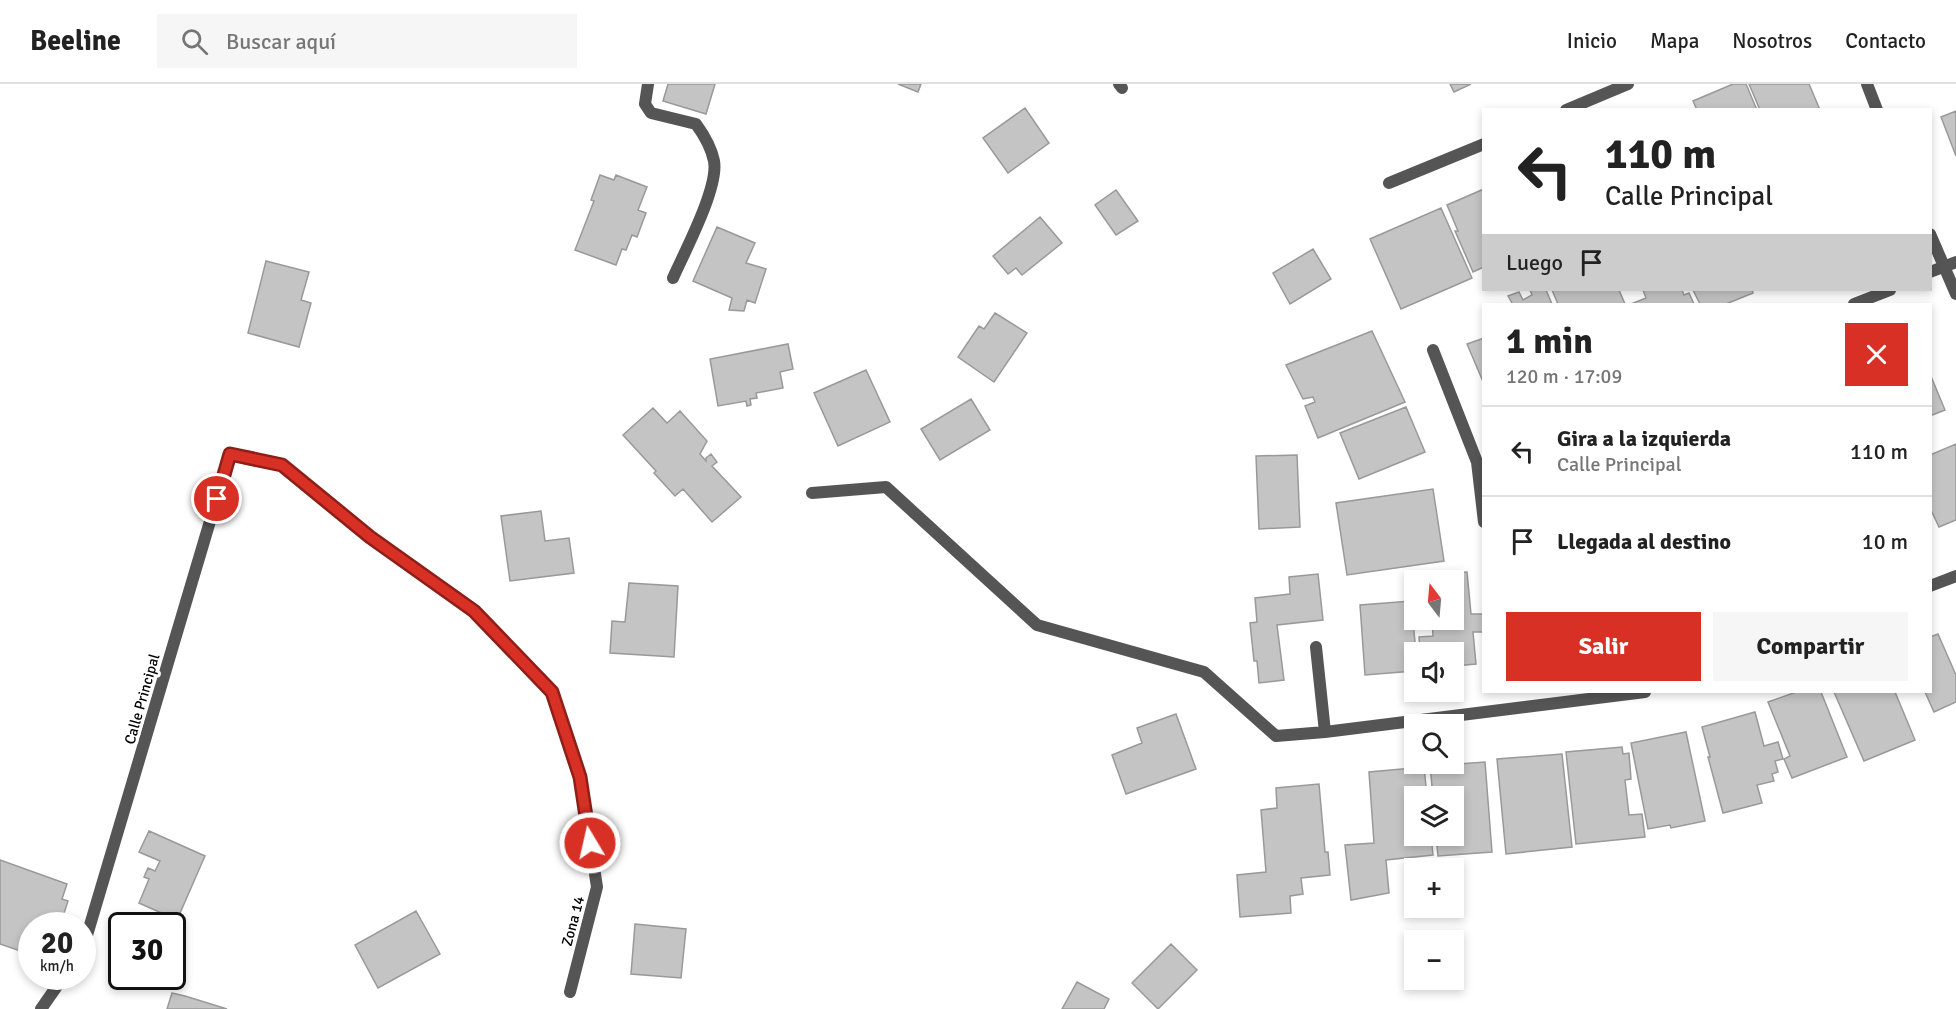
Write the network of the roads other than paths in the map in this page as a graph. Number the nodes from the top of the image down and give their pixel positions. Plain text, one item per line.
1 (648, 84) edge
2 (1628, 84) edge
3 (1867, 84) edge
4 (1571, 108) edge
5 (1876, 108) edge
6 (1482, 145) edge
7 (1389, 183) dead end
8 (1932, 237) edge
9 (1950, 264) edge
10 (1932, 272) edge
11 (673, 278) dead end
12 (1887, 291) edge
13 (1956, 294) edge
14 (1857, 303) edge
15 (1433, 350) dead end
16 (230, 454) joint
17 (1480, 461) edge
18 (1482, 492) edge
19 (812, 493) dead end
20 (1956, 576) edge
21 (1932, 585) edge
22 (1316, 647) dead end
23 (1637, 693) edge
24 (1325, 732) junction
25 (94, 912) edge
26 (54, 990) edge
27 (570, 992) dead end
28 (41, 1009) edge

1 - 11 street
2 - 4 street
3 - 5 street
6 - 7 street
8 - 9 street
9 - 10 street
9 - 13 street
12 - 14 street
15 - 17 street
16 - 25 street, Calle Principal
16 - 27 street, Zona 14
17 - 18 street
19 - 24 street
20 - 21 street
22 - 24 street
23 - 24 street
26 - 28 street

